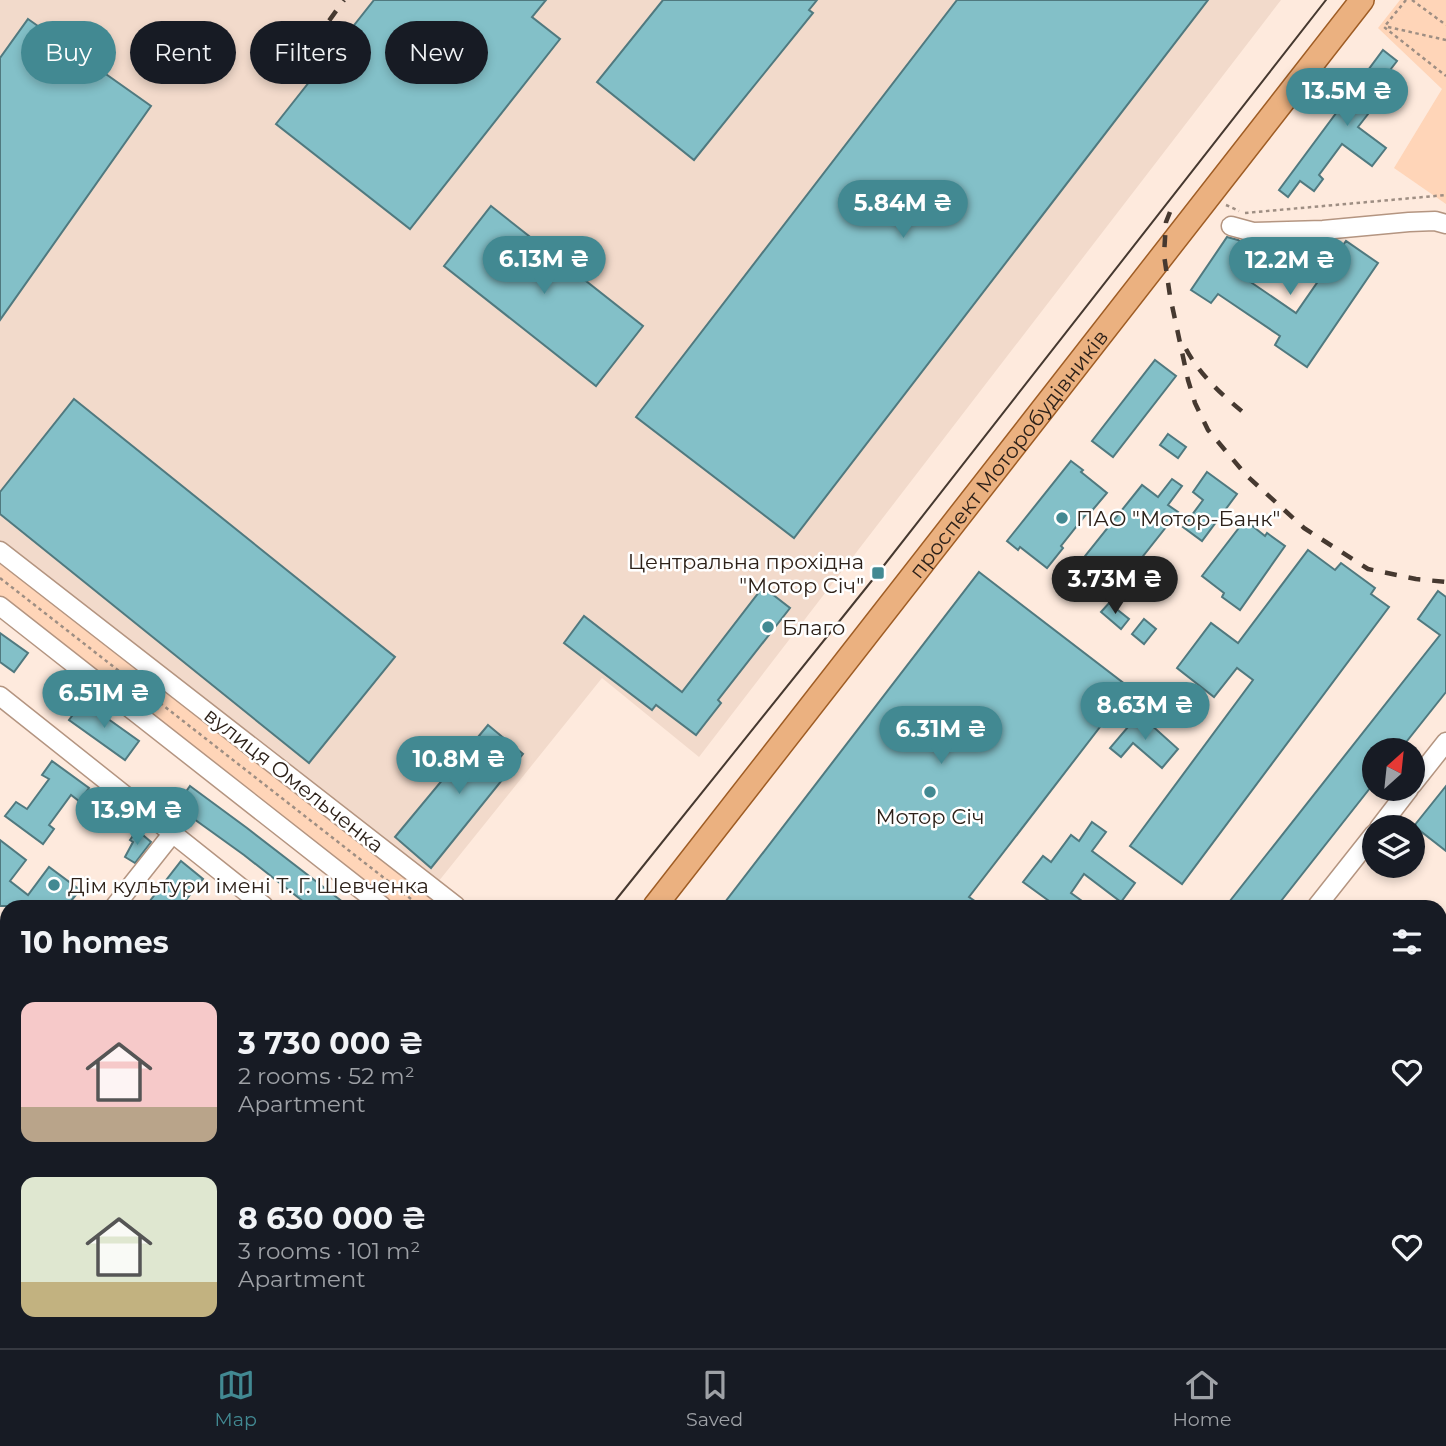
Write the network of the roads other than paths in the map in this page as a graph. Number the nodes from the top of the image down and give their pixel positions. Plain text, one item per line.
1 (1362, 0) edge
2 (1446, 223) edge
3 (1231, 226) dead end
4 (0, 551) edge
5 (0, 606) edge
6 (0, 696) edge
7 (1446, 743) edge
8 (1425, 769) edge
9 (172, 834) junction
10 (1362, 849) edge
11 (120, 900) edge
12 (242, 900) edge
13 (374, 900) edge
14 (448, 900) edge
15 (660, 900) edge
16 (1322, 900) edge

1 - 15 main road, проспект Моторобудівників
2 - 3 street
4 - 14 street, вулиця Омельченка
5 - 13 street
6 - 9 street
7 - 8 street
9 - 11 street
9 - 12 street
10 - 16 street

